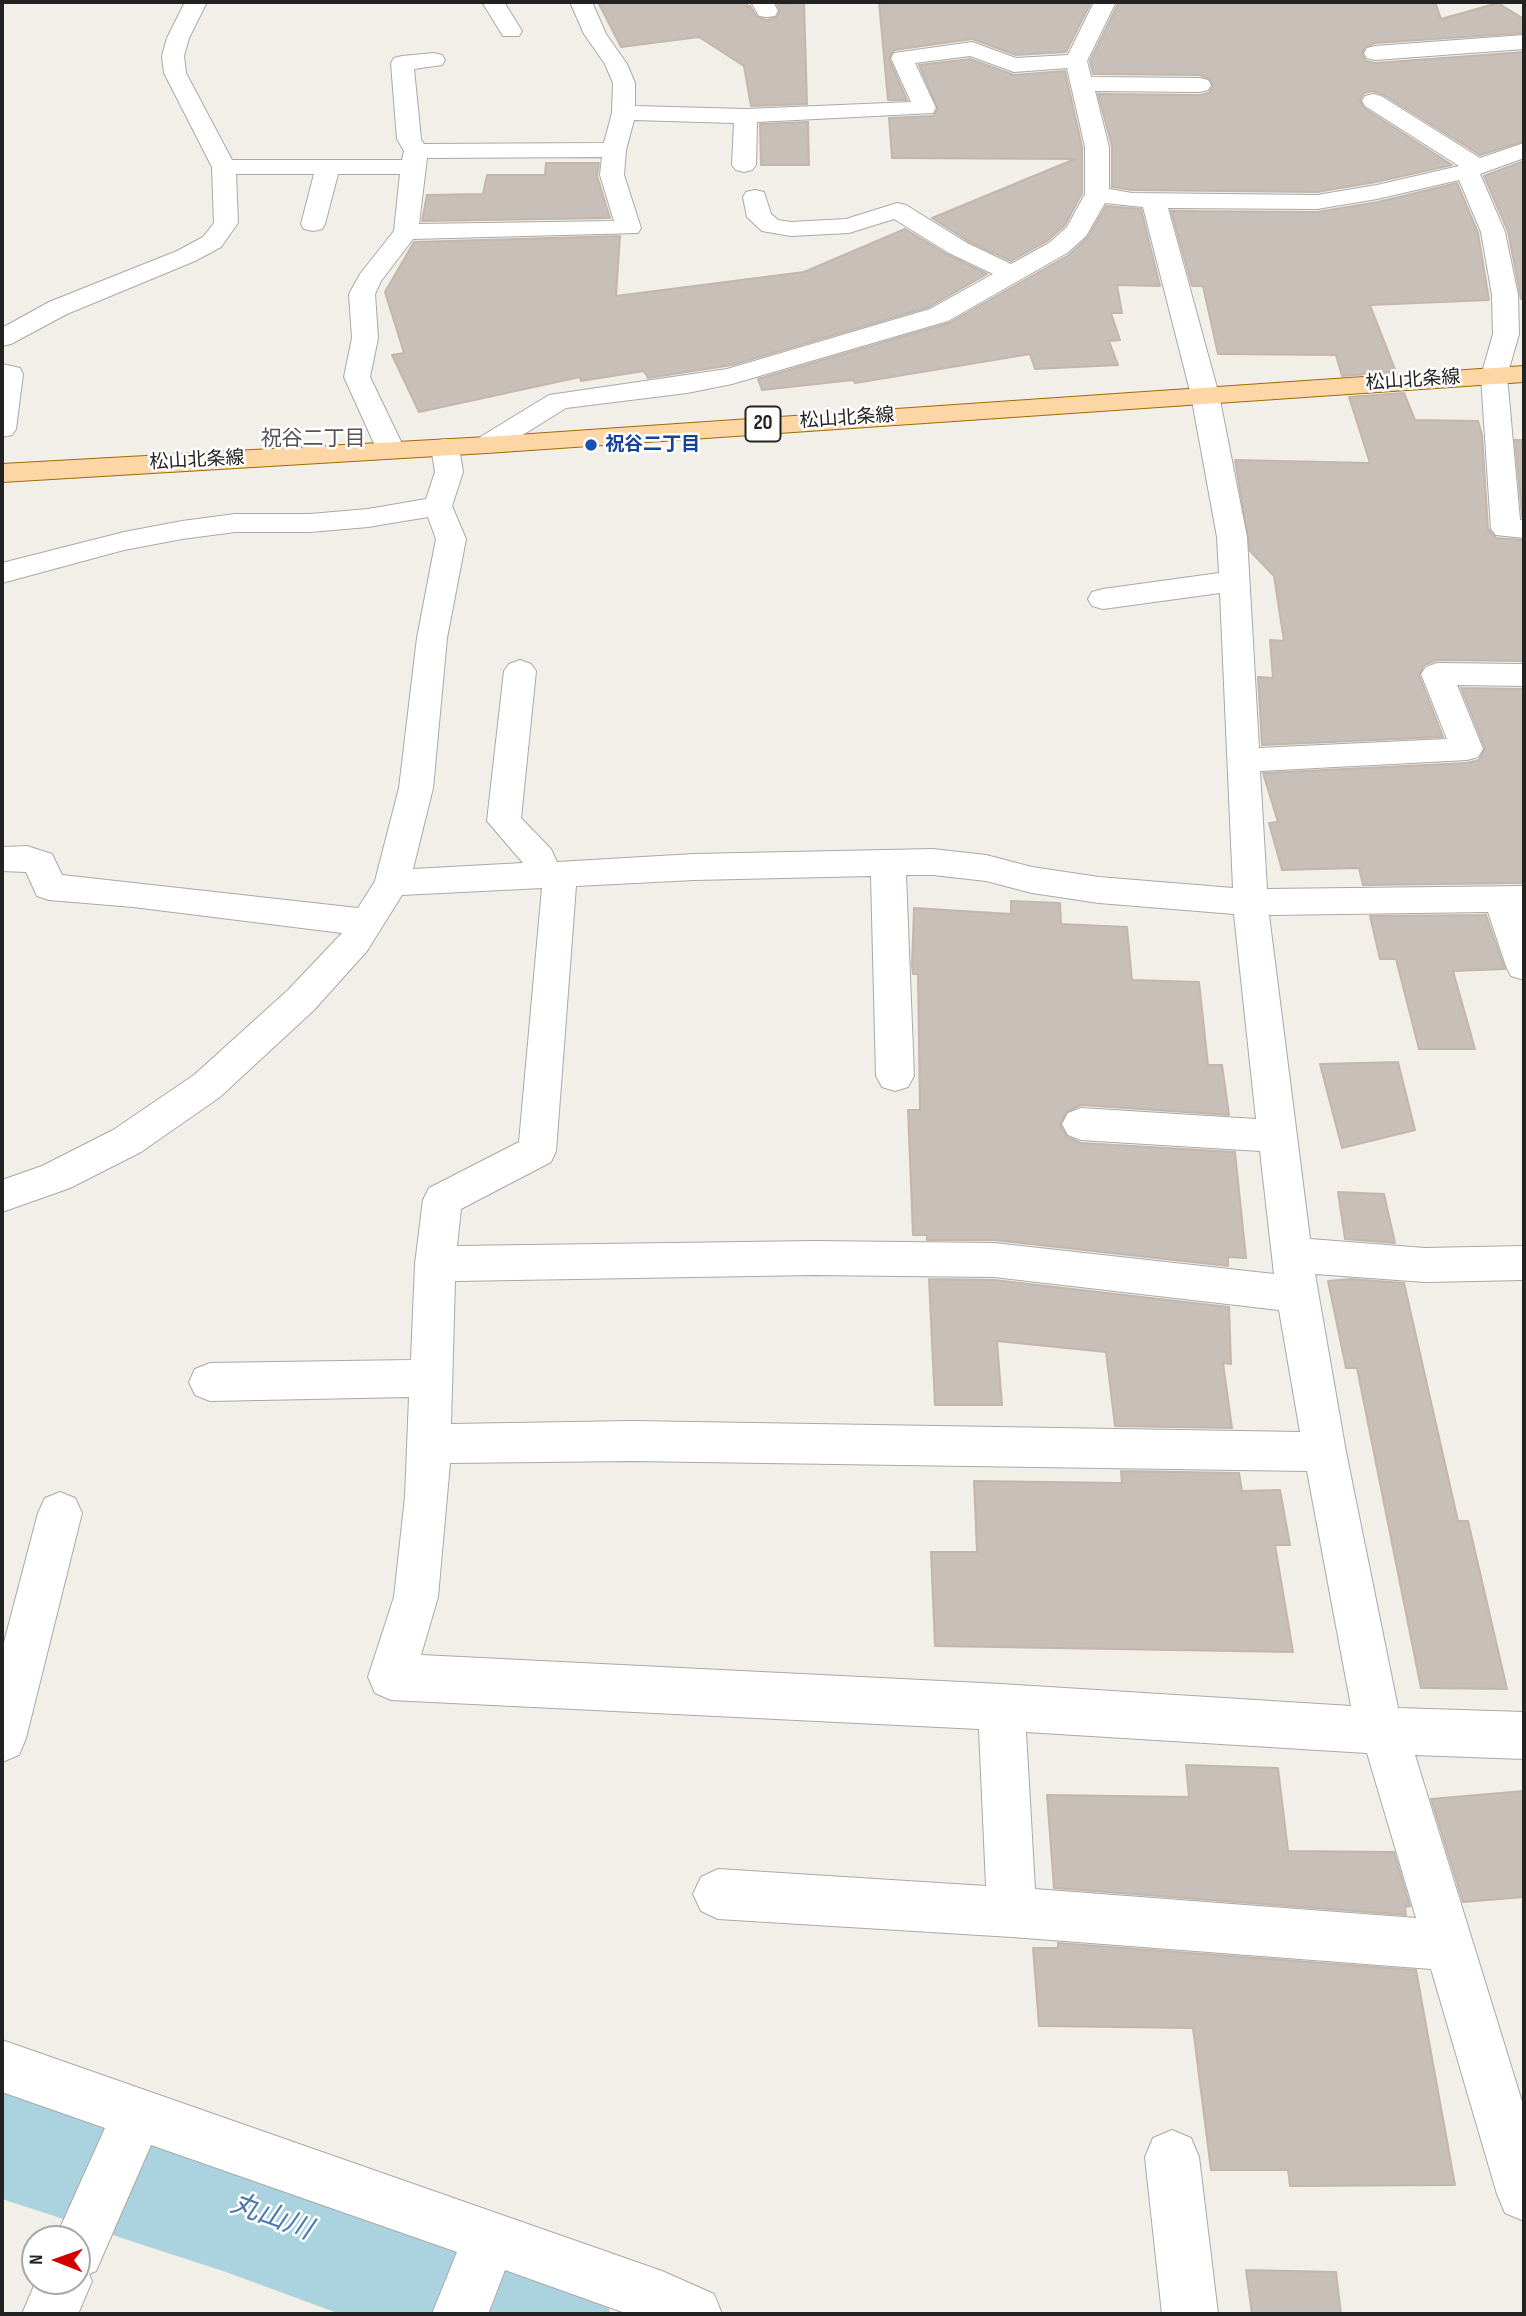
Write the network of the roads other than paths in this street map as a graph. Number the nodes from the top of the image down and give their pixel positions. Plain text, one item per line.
1 (196, 2) edge
2 (492, 2) edge
3 (581, 2) edge
4 (1105, 2) edge
5 (511, 31) dead end
6 (1524, 42) edge
7 (1375, 53) dead end
8 (434, 60) dead end
9 (1078, 72) junction
10 (1200, 85) dead end
11 (1373, 101) dead end
12 (624, 113) junction
13 (746, 116) junction
14 (614, 150) junction
15 (1524, 150) edge
16 (414, 159) junction
17 (744, 165) dead end
18 (225, 167) junction
19 (328, 167) junction
20 (1473, 169) junction
21 (1097, 194) junction
22 (755, 197) dead end
23 (1154, 201) junction
24 (313, 224) dead end
25 (406, 232) junction
26 (1014, 275) junction
27 (2, 338) edge
28 (2, 372) edge
29 (1524, 374) edge
30 (1494, 376) junction
31 (1205, 395) junction
32 (2, 429) edge
33 (487, 445) junction
34 (445, 447) junction
35 (391, 450) junction
36 (2, 473) edge
37 (438, 506) junction
38 (1524, 529) edge
39 (2, 573) edge
40 (1235, 583) junction
41 (1102, 599) dead end
42 (520, 671) dead end
43 (1524, 675) edge
44 (1244, 760) junction
45 (2, 859) edge
46 (888, 863) junction
47 (552, 875) junction
48 (392, 883) junction
49 (1513, 899) edge
50 (1252, 902) junction
51 (367, 922) junction
52 (1524, 966) edge
53 (895, 1076) dead end
54 (1081, 1124) dead end
55 (1277, 1136) junction
56 (2, 1196) edge
57 (1292, 1255) junction
58 (1524, 1263) edge
59 (435, 1264) junction
60 (1297, 1294) junction
61 (430, 1378) junction
62 (210, 1382) dead end
63 (429, 1444) junction
64 (1325, 1452) junction
65 (60, 1513) dead end
66 (1002, 1707) junction
67 (1383, 1731) junction
68 (1524, 1735) edge
69 (2, 1738) edge
70 (718, 1894) dead end
71 (1012, 1912) junction
72 (1448, 1945) junction
73 (2, 2066) edge
74 (132, 2130) junction
75 (1172, 2157) dead end
76 (1524, 2194) edge
77 (89, 2225) edge
78 (488, 2241) junction
79 (58, 2295) edge
80 (50, 2314) edge
81 (460, 2314) edge
82 (694, 2314) edge
83 (1190, 2314) edge

1 - 18 street
2 - 5 street
3 - 12 street
4 - 9 street
6 - 7 street
8 - 16 street
9 - 10 street
9 - 13 street
9 - 21 street
11 - 20 street
12 - 13 street
12 - 14 street
13 - 17 street
14 - 16 street
14 - 25 street
15 - 20 street
16 - 19 street
16 - 25 street
18 - 19 street
18 - 27 street
19 - 24 street
20 - 23 street
20 - 30 street
21 - 23 street
21 - 26 street
22 - 26 street
23 - 31 street
25 - 35 street
26 - 33 street
28 - 32 street
29 - 30 main road, 松山北条線 / 20
30 - 31 main road, 松山北条線 / 20
30 - 38 street
31 - 33 main road, 松山北条線 / 20
31 - 40 street
33 - 34 main road, 松山北条線 / 20
34 - 35 main road, 松山北条線 / 20
34 - 37 street
35 - 36 main road, 松山北条線 / 20
37 - 39 street
37 - 48 street
40 - 41 street
40 - 44 street
42 - 47 street
43 - 44 street
44 - 50 street
45 - 51 street
46 - 47 street
46 - 50 street
46 - 53 street
47 - 48 street
47 - 59 street
48 - 51 street
49 - 50 street
49 - 52 street
50 - 55 street
51 - 56 street
54 - 55 street
55 - 57 street
57 - 58 street
57 - 60 street
59 - 60 street
59 - 61 street
60 - 64 street
61 - 62 street
61 - 63 street
63 - 64 street
63 - 66 street
64 - 67 street
65 - 69 street
66 - 67 street
66 - 71 street
67 - 68 street
67 - 72 street
70 - 71 street
71 - 72 street
72 - 76 street
73 - 74 street
74 - 77 street
74 - 78 street
75 - 83 street
78 - 81 street
78 - 82 street
79 - 80 street

